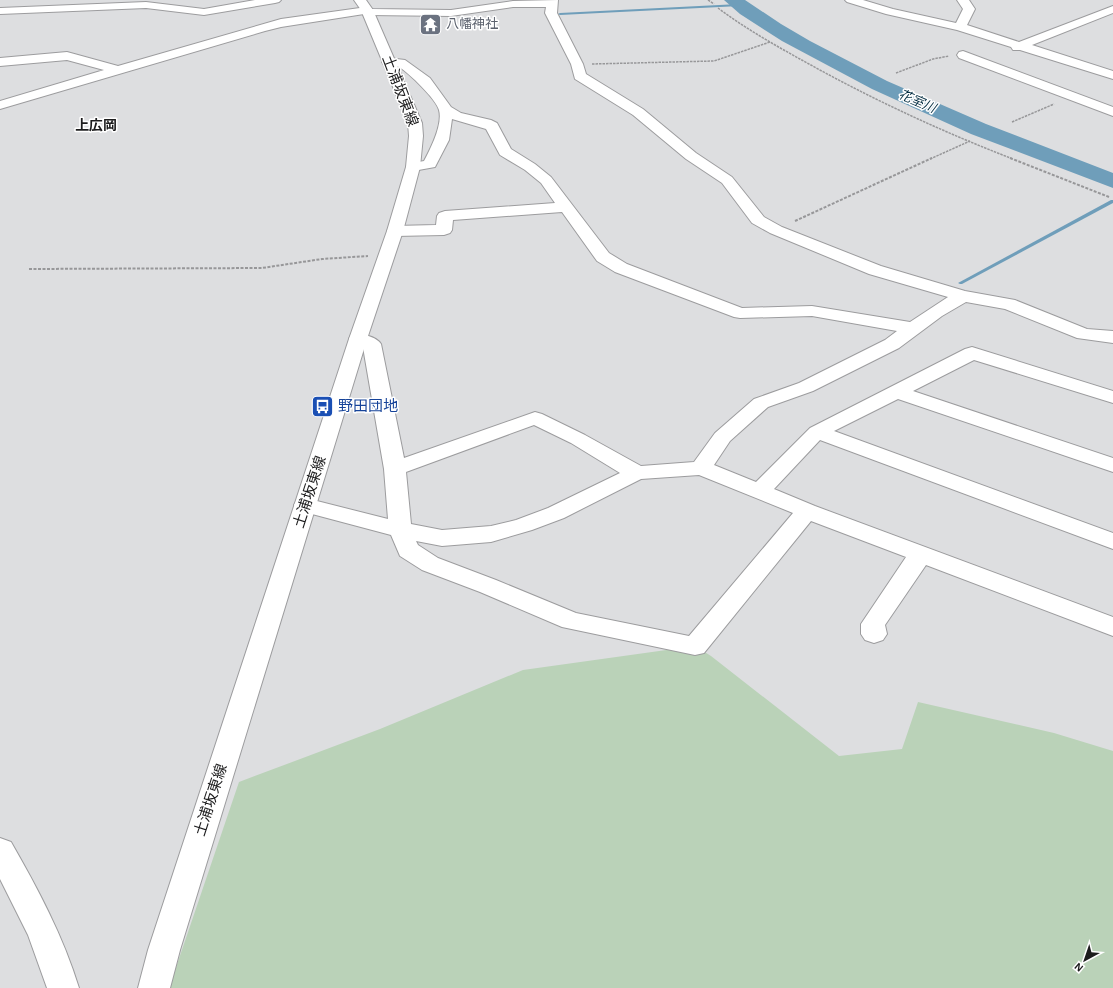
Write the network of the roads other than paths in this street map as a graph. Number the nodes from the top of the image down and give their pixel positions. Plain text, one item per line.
1 (25, 0) edge
2 (275, 0) edge
3 (851, 0) edge
4 (963, 0) edge
5 (551, 2) edge
6 (366, 6) edge
7 (1113, 9) edge
8 (0, 11) edge
9 (960, 27) junction
10 (1022, 46) junction
11 (0, 62) edge
12 (388, 62) junction
13 (117, 70) junction
14 (1113, 74) edge
15 (0, 105) edge
16 (446, 110) junction
17 (1113, 112) edge
18 (413, 167) junction
19 (566, 207) junction
20 (395, 231) junction
21 (962, 296) junction
22 (913, 328) junction
23 (1113, 338) edge
24 (358, 339) junction
25 (898, 392) junction
26 (1113, 397) edge
27 (818, 432) junction
28 (1113, 465) edge
29 (701, 468) junction
30 (395, 469) junction
31 (637, 473) junction
32 (759, 491) junction
33 (305, 505) junction
34 (807, 511) junction
35 (400, 530) junction
36 (1113, 541) edge
37 (921, 554) junction
38 (1113, 627) edge
39 (874, 634) dead end
40 (0, 851) edge
41 (63, 988) edge
42 (154, 988) edge

1 - 8 street
2 - 8 street
3 - 9 street
4 - 9 street
5 - 6 street
5 - 21 street
6 - 12 street, 土浦坂東線
6 - 13 street
7 - 10 street
9 - 10 street
10 - 14 street
10 - 17 street
11 - 13 street
12 - 16 street
12 - 18 street, 土浦坂東線
13 - 15 street
16 - 18 street
16 - 19 street
18 - 20 street, 土浦坂東線
19 - 20 street
19 - 22 street
20 - 24 street, 土浦坂東線
21 - 22 street
21 - 23 street
22 - 29 street
24 - 30 street
24 - 33 street, 土浦坂東線
25 - 26 street
25 - 27 street
25 - 28 street
27 - 32 street
27 - 36 street
29 - 31 street
29 - 32 street
30 - 31 street
30 - 35 street
31 - 35 street
32 - 34 street
33 - 35 street
33 - 42 street, 土浦坂東線
34 - 35 street
34 - 37 street
37 - 38 street
37 - 39 street
40 - 41 street

